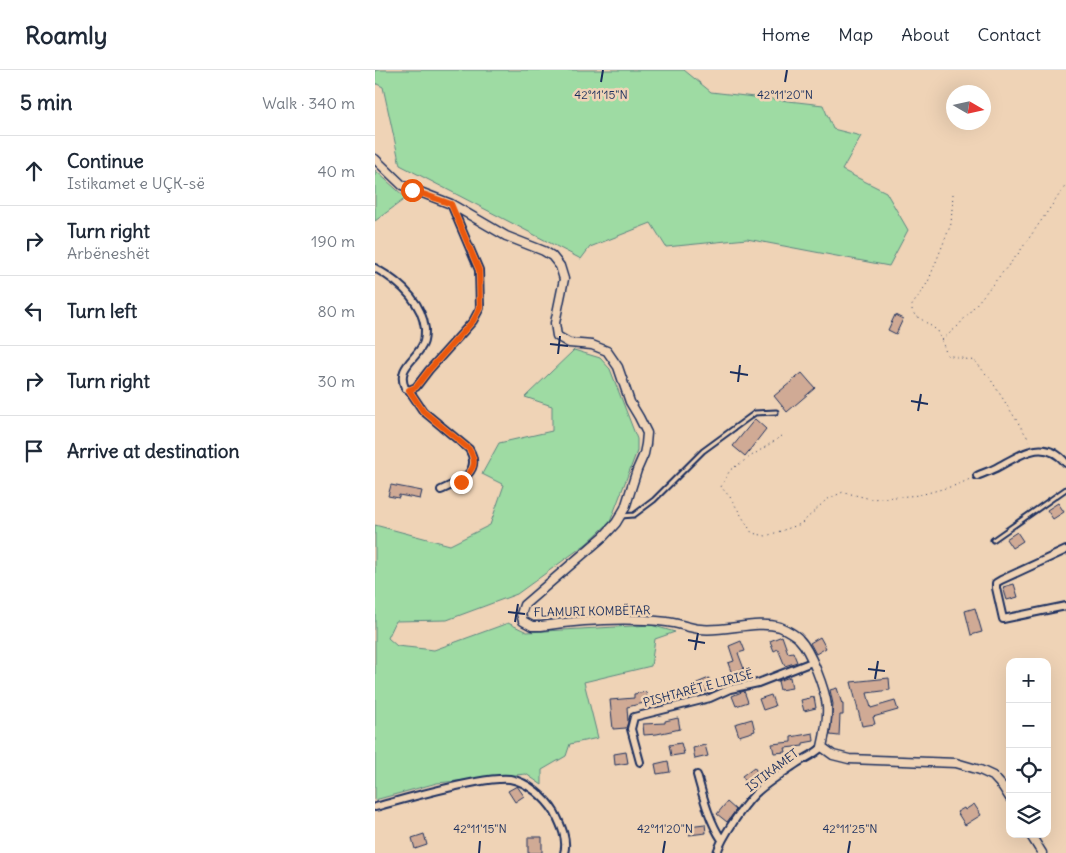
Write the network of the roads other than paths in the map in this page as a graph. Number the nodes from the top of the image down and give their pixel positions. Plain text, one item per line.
1 (375, 159) edge
2 (451, 204) junction
3 (375, 268) edge
4 (409, 390) junction
5 (776, 412) dead end
6 (1066, 463) edge
7 (977, 476) road end
8 (1066, 489) edge
9 (441, 490) dead end
10 (620, 516) junction
11 (993, 540) dead end
12 (1066, 550) edge
13 (1066, 606) edge
14 (812, 662) junction
15 (822, 747) junction
16 (640, 762) dead end
17 (697, 775) dead end
18 (1007, 793) edge
19 (375, 807) edge
20 (1033, 838) edge
21 (722, 840) junction
22 (563, 853) edge
23 (717, 853) edge
24 (1042, 853) edge

1 - 2 street
2 - 4 street
2 - 10 street, FLAMURI KOMBËTAR
3 - 4 street
4 - 9 street
5 - 10 lane
6 - 7 street
8 - 11 lane
10 - 14 street, FLAMURI KOMBËTAR
12 - 13 street
14 - 15 street, FLAMURI KOMBËTAR
14 - 16 street, PISHTARËT E LIRISË
15 - 18 street
15 - 21 street, ISTIKAMET
17 - 21 street
19 - 22 street
20 - 24 street
21 - 23 street, ISTIKAMET

